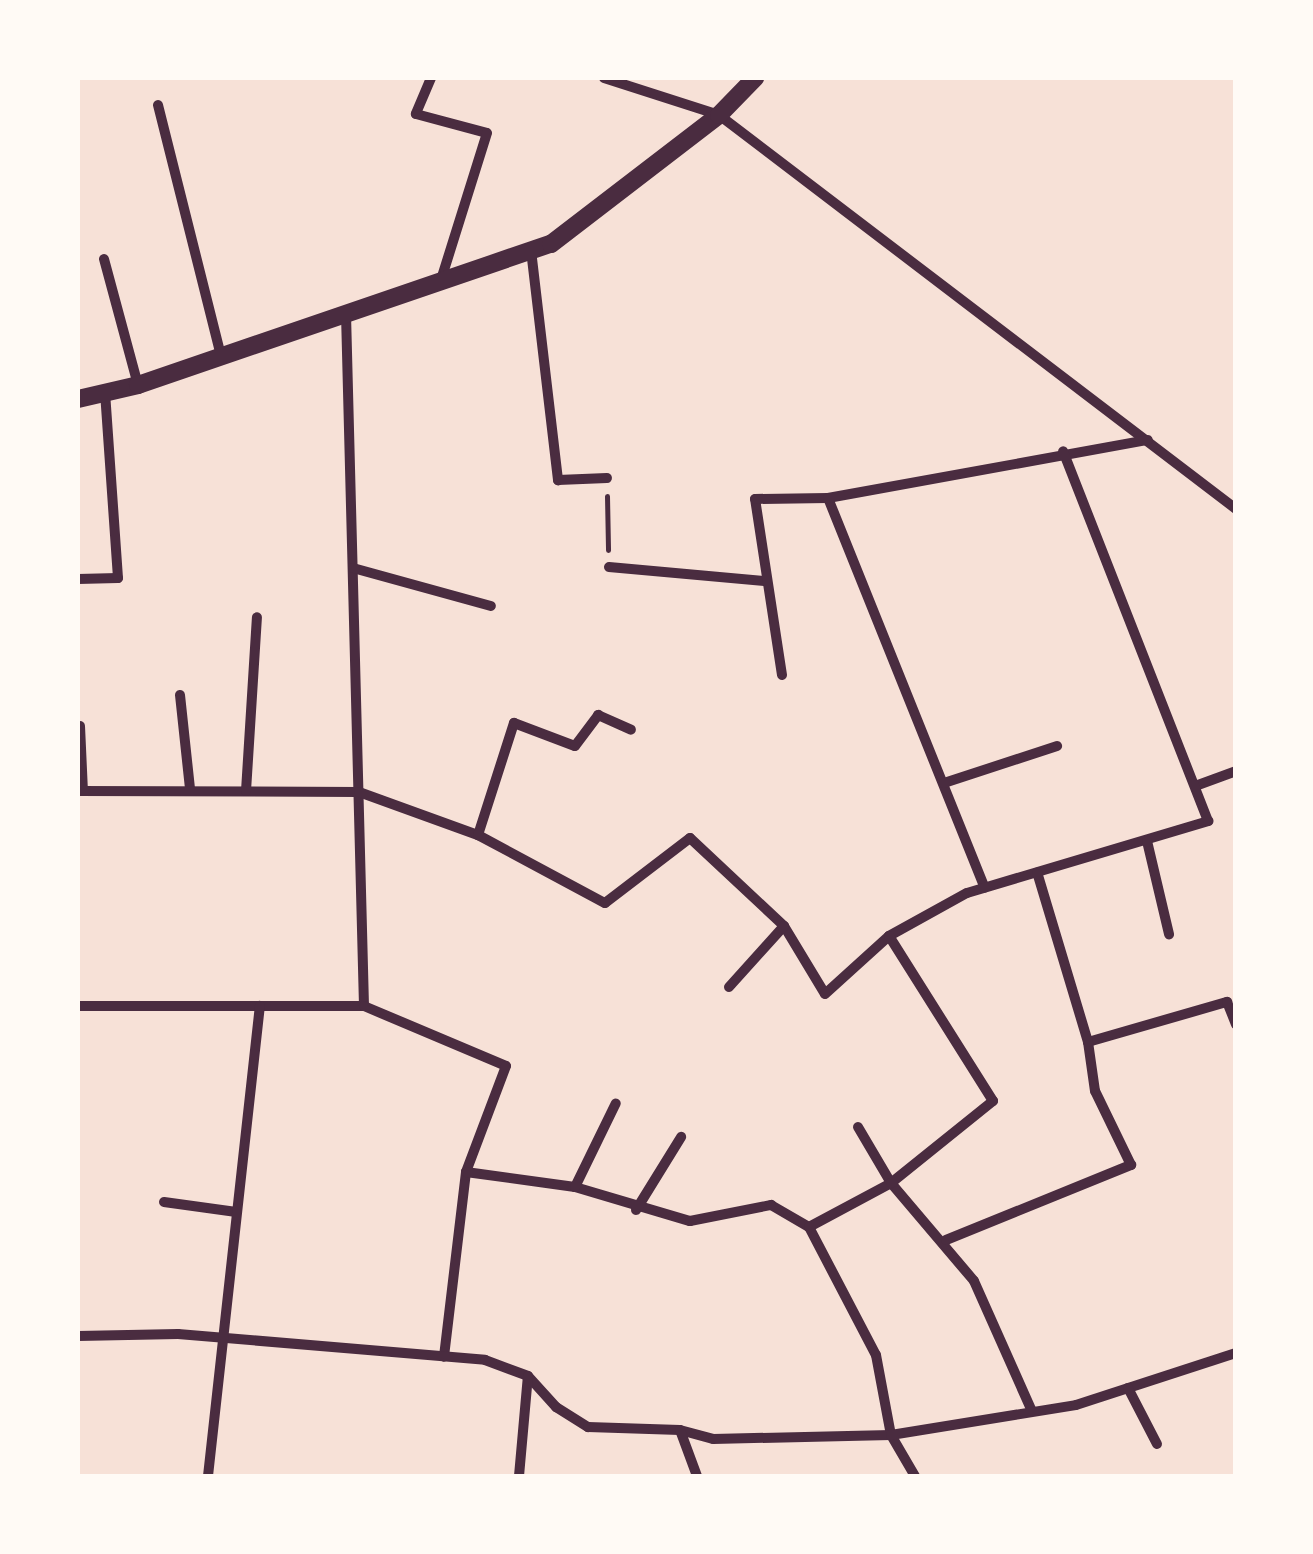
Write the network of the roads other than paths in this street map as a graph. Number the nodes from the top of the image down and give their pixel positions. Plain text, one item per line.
1 (431, 78) edge
2 (604, 78) edge
3 (755, 78) edge
4 (158, 106) dead end
5 (719, 115) junction
6 (530, 250) junction
7 (104, 259) dead end
8 (441, 281) junction
9 (346, 314) junction
10 (221, 356) junction
11 (138, 385) junction
12 (105, 392) junction
13 (78, 399) edge
14 (1148, 440) junction
15 (1063, 451) junction
16 (607, 478) road end
17 (828, 498) junction
18 (1236, 509) edge
19 (608, 567) road end
20 (352, 568) junction
21 (78, 579) edge
22 (764, 581) junction
23 (491, 606) dead end
24 (257, 617) dead end
25 (782, 676) dead end
26 (180, 695) dead end
27 (80, 726) edge
28 (631, 730) dead end
29 (1057, 746) dead end
30 (1236, 771) edge
31 (944, 783) junction
32 (1198, 785) junction
33 (190, 790) junction
34 (80, 791) edge
35 (246, 791) junction
36 (358, 792) junction
37 (478, 834) junction
38 (1147, 841) junction
39 (1037, 872) junction
40 (984, 888) junction
41 (784, 926) junction
42 (1169, 934) dead end
43 (889, 936) junction
44 (728, 987) dead end
45 (78, 1006) edge
46 (260, 1006) junction
47 (364, 1006) junction
48 (1236, 1024) edge
49 (1088, 1042) junction
50 (616, 1103) dead end
51 (858, 1127) dead end
52 (681, 1137) dead end
53 (466, 1172) junction
54 (891, 1184) junction
55 (575, 1187) junction
56 (164, 1202) dead end
57 (636, 1210) junction
58 (236, 1212) junction
59 (808, 1227) junction
60 (946, 1240) junction
61 (78, 1336) edge
62 (220, 1338) junction
63 (1236, 1352) edge
64 (444, 1357) junction
65 (528, 1376) junction
66 (1128, 1388) junction
67 (1032, 1410) junction
68 (680, 1430) junction
69 (891, 1435) junction
70 (1157, 1444) dead end
71 (208, 1476) edge
72 (519, 1476) edge
73 (696, 1476) edge
74 (915, 1476) edge

1 - 8 street
2 - 5 street
3 - 5 main road
4 - 10 street
5 - 6 main road
5 - 14 street
6 - 8 main road
6 - 16 street
7 - 11 street
8 - 9 main road
9 - 10 main road
9 - 20 street
10 - 11 main road
11 - 12 main road
12 - 13 main road
12 - 21 street
14 - 15 street
14 - 18 street
15 - 17 street
15 - 32 street
17 - 22 street
17 - 31 street
19 - 22 street
20 - 23 street
20 - 36 street
22 - 25 street
24 - 35 street
26 - 33 street
27 - 34 street
28 - 37 street
29 - 31 street
30 - 32 street
31 - 40 street
32 - 38 street
33 - 34 street
33 - 35 street
35 - 36 street
36 - 37 street
36 - 47 street
37 - 41 street
38 - 39 street
38 - 42 street
39 - 40 street
39 - 49 street
40 - 43 street
41 - 43 street
41 - 44 street
43 - 54 street
45 - 46 street
46 - 47 street
46 - 58 street
47 - 53 street
48 - 49 street
49 - 60 street
50 - 55 street
51 - 54 street
52 - 57 street
53 - 55 street
53 - 64 street
54 - 59 street
54 - 60 street
55 - 57 street
56 - 58 street
57 - 59 street
58 - 62 street
59 - 69 street
60 - 67 street
61 - 62 street
62 - 64 street
62 - 71 street
63 - 66 street
64 - 65 street
65 - 68 street
65 - 72 street
66 - 67 street
66 - 70 street
67 - 69 street
68 - 69 street
68 - 73 street
69 - 74 street

